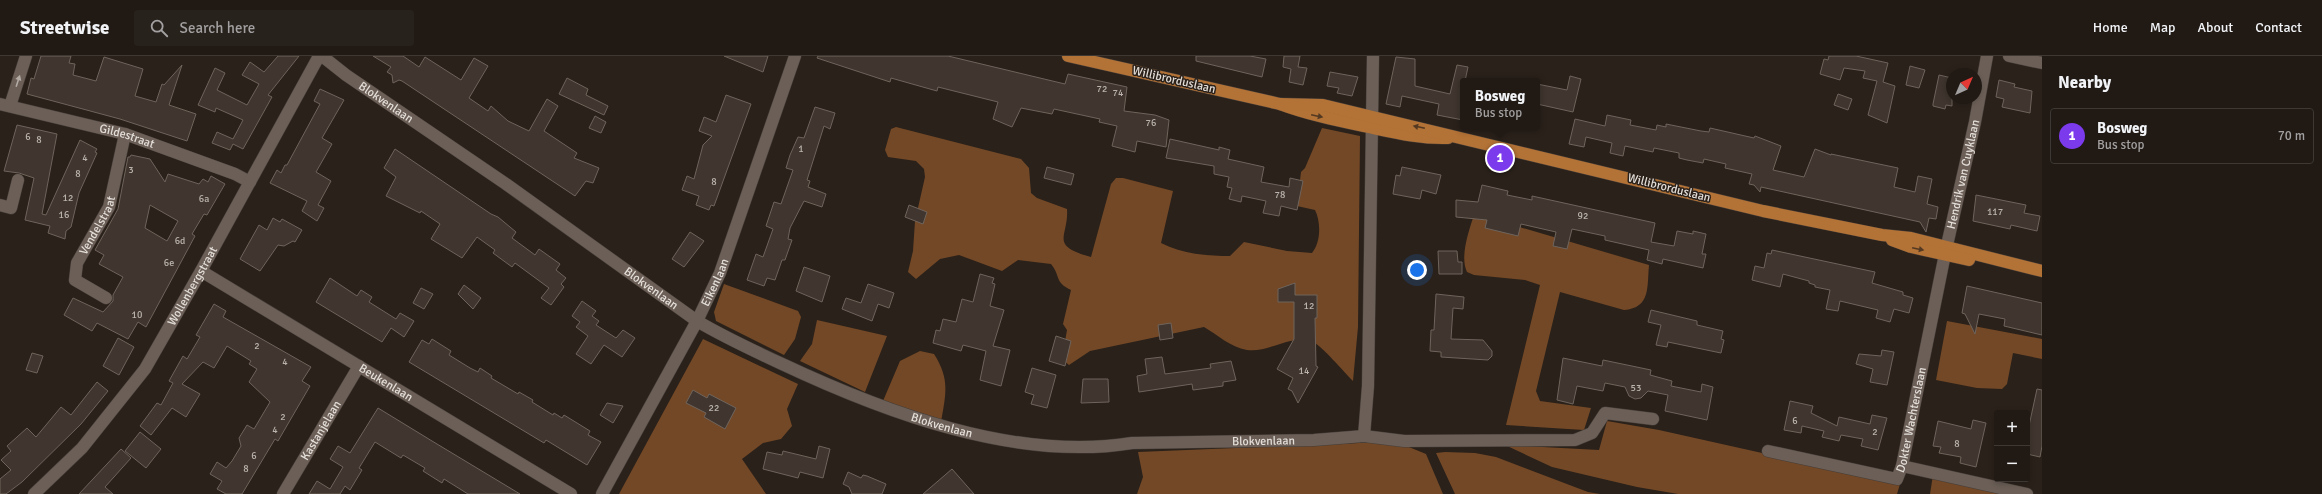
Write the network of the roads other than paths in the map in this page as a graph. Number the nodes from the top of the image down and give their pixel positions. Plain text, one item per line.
1 (26, 56) edge
2 (318, 56) edge
3 (322, 56) edge
4 (795, 56) edge
5 (1068, 56) edge
6 (1373, 56) edge
7 (1987, 56) edge
8 (2009, 56) edge
9 (2042, 63) edge
10 (5, 105) edge
11 (1371, 122) junction
12 (125, 134) junction
13 (18, 180) dead end
14 (250, 182) junction
15 (0, 205) edge
16 (1946, 250) junction
17 (2042, 270) edge
18 (201, 271) junction
19 (106, 298) dead end
20 (697, 321) junction
21 (358, 366) junction
22 (1653, 419) dead end
23 (1364, 436) junction
24 (1768, 451) dead end
25 (1902, 466) junction
26 (34, 494) edge
27 (283, 494) edge
28 (571, 494) edge
29 (602, 494) edge
30 (2027, 494) edge

10 -> 1 street
2 - 14 street, Wollenbergstraat
3 - 20 street, Blokvenlaan
4 - 20 street, Eikenlaan
5 - 11 main road, Willibrorduslaan
6 - 11 street
7 - 16 street, Hendrik van Cuyklaan
8 - 9 street
10 - 12 street, Gildestraat
11 - 16 main road, Willibrorduslaan
11 - 23 street
12 - 14 street, Gildestraat
12 - 19 street, Vendelstraat
13 - 15 street
14 - 18 street, Wollenbergstraat
16 - 17 main road, Willibrorduslaan
16 - 25 street, Dokter Wachterslaan
18 - 21 street, Beukenlaan
18 - 26 street, Wollenbergstraat
20 - 23 street, Blokvenlaan
20 - 29 street, Eikenlaan
21 - 27 street, Kastanjelaan
21 - 28 street, Beukenlaan
22 - 23 street, Blokvenlaan
24 - 25 street, Dokter Wachterslaan
25 - 30 street

